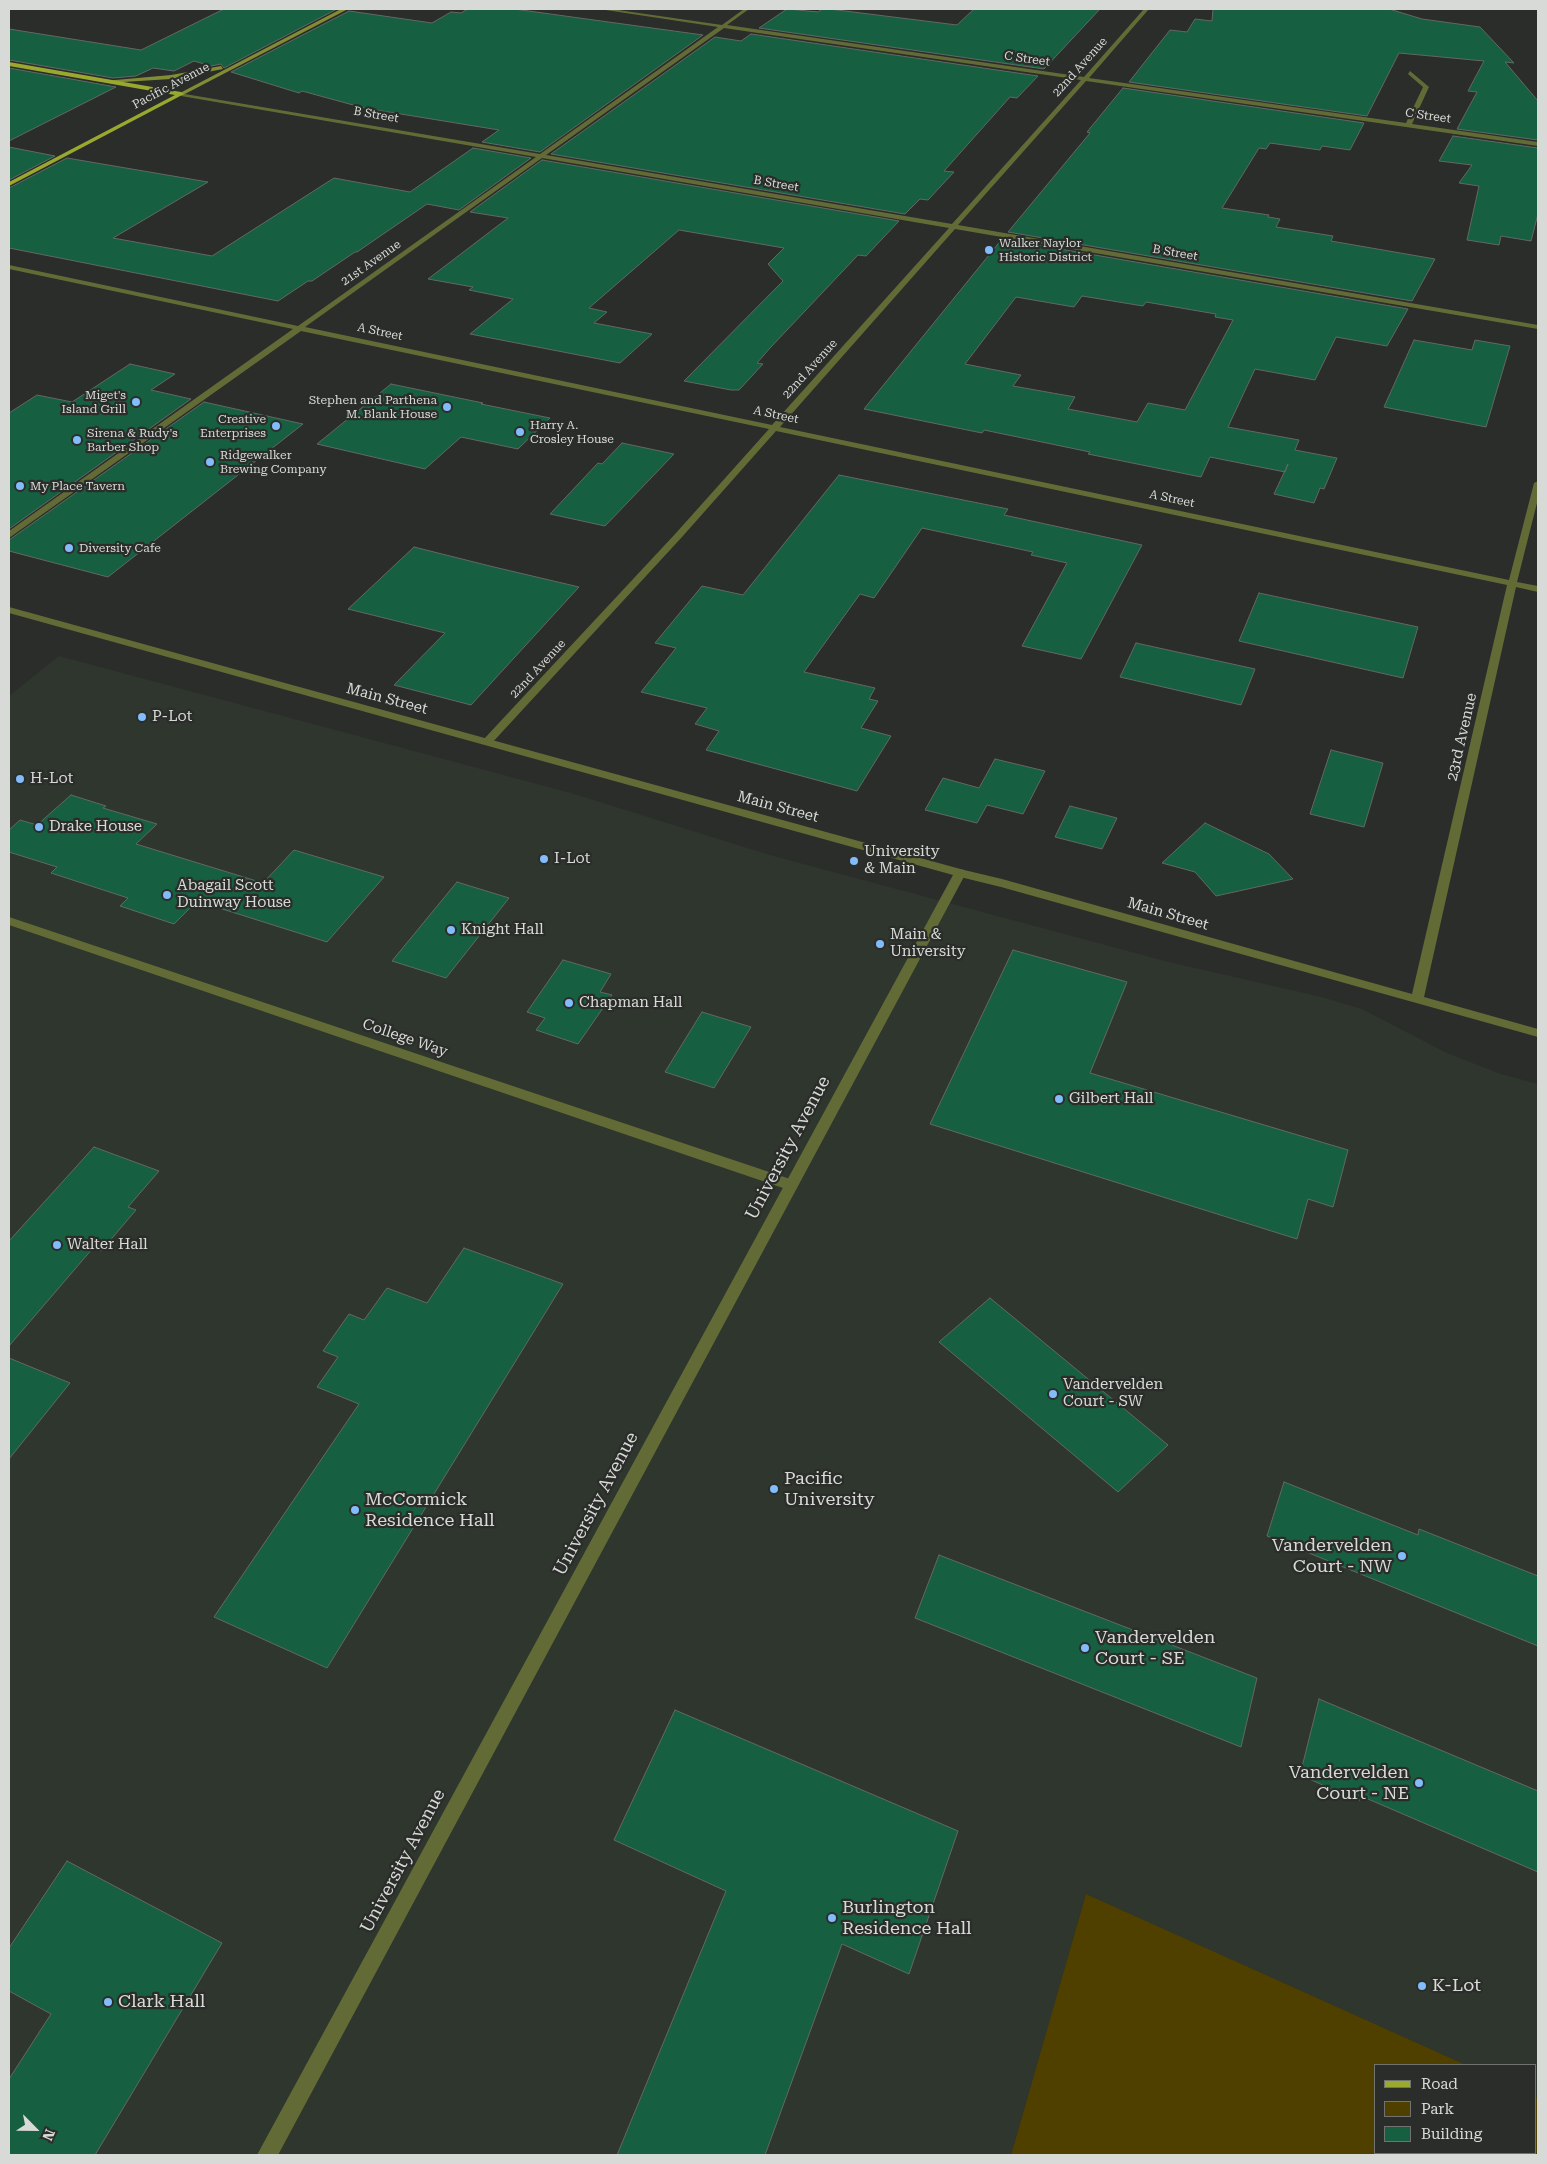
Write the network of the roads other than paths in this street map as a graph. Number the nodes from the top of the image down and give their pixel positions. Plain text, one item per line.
1 (345, 9) edge
2 (602, 9) edge
3 (747, 9) edge
4 (1147, 9) edge
5 (722, 26) junction
6 (9, 64) edge
7 (238, 64) junction
8 (1410, 73) dead end
9 (1085, 78) junction
10 (107, 81) junction
11 (182, 94) junction
12 (1409, 124) junction
13 (1538, 144) edge
14 (541, 155) junction
15 (9, 184) edge
16 (955, 226) junction
17 (9, 267) edge
18 (1538, 327) edge
19 (298, 328) junction
20 (773, 427) junction
21 (1538, 482) edge
22 (9, 535) edge
23 (1512, 583) junction
24 (1538, 589) edge
25 (9, 610) edge
26 (487, 742) junction
27 (960, 873) junction
28 (9, 922) edge
29 (1418, 1000) junction
30 (1538, 1033) edge
31 (791, 1185) junction
32 (267, 2155) edge

1 - 7 main road, Pacific Avenue
2 - 5 street, C Street
3 - 5 street, 21st Avenue
4 - 9 street, 22nd Avenue
5 - 9 street, C Street
5 - 14 street, 21st Avenue
6 - 10 main road, B Street
7 - 10 main road
7 - 11 main road, Pacific Avenue
8 - 12 street
9 - 12 street, C Street
9 - 16 street, 22nd Avenue
10 - 11 main road, B Street
11 - 14 street, B Street
11 - 15 main road, Pacific Avenue
12 - 13 street, C Street
14 - 16 street, B Street
14 - 19 street, 21st Avenue
16 - 18 street, B Street
16 - 20 street, 22nd Avenue
17 - 19 street, A Street
19 - 20 street, A Street
19 - 22 street, 21st Avenue
20 - 23 street, A Street
20 - 26 street, 22nd Avenue
21 - 23 street, 23rd Avenue
23 - 24 street, A Street
23 - 29 street, 23rd Avenue
25 - 26 street, Main Street
26 - 27 street, Main Street
27 - 29 street, Main Street
27 - 31 street, University Avenue
28 - 31 street, College Way
29 - 30 street, Main Street
31 - 32 street, University Avenue

